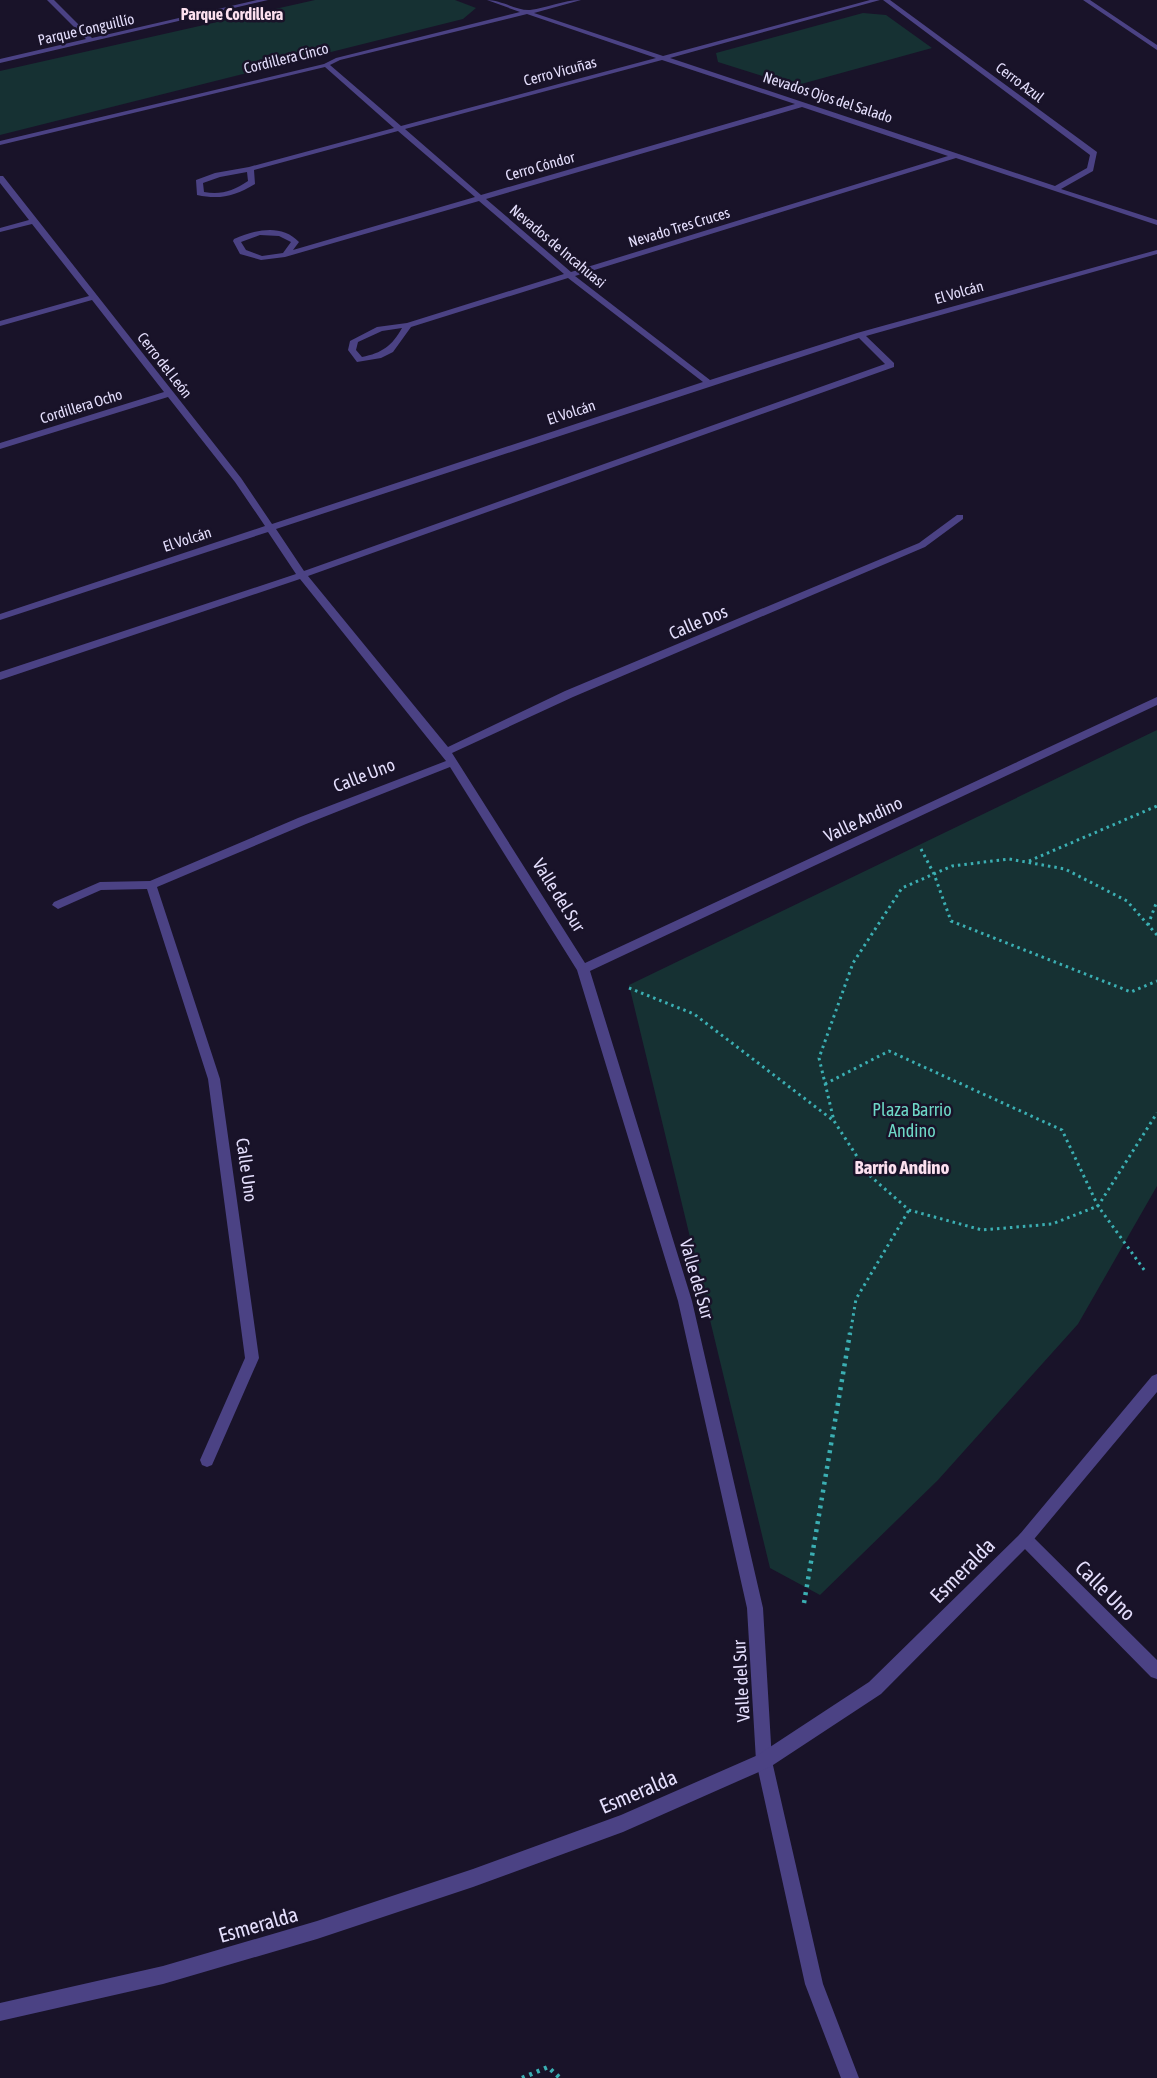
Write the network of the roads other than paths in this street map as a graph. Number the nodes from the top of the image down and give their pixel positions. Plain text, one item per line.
1 (50, 0) edge
2 (265, 0) edge
3 (490, 0) edge
4 (578, 0) edge
5 (877, 0) edge
6 (886, 0) edge
7 (1086, 0) edge
8 (527, 13) junction
9 (90, 40) junction
10 (1157, 48) edge
11 (663, 57) junction
12 (0, 61) edge
13 (326, 65) junction
14 (804, 104) junction
15 (398, 128) junction
16 (0, 143) edge
17 (958, 155) junction
18 (250, 169) junction
19 (0, 178) edge
20 (1057, 188) junction
21 (479, 198) junction
22 (34, 221) junction
23 (1157, 223) edge
24 (0, 230) edge
25 (1157, 252) edge
26 (284, 255) junction
27 (569, 275) junction
28 (94, 298) junction
29 (0, 324) edge
30 (408, 325) junction
31 (860, 335) junction
32 (710, 383) junction
33 (170, 393) junction
34 (0, 446) edge
35 (960, 517) dead end
36 (272, 527) junction
37 (302, 575) junction
38 (0, 617) edge
39 (0, 676) edge
40 (1157, 701) edge
41 (450, 757) junction
42 (152, 885) junction
43 (58, 905) dead end
44 (583, 969) junction
45 (1157, 1381) edge
46 (207, 1460) dead end
47 (1025, 1539) junction
48 (1157, 1671) edge
49 (764, 1761) junction
50 (0, 2012) edge
51 (850, 2078) edge

1 - 9 street
2 - 9 street, Parque Conguillío
3 - 8 street, Nevados Ojos del Salado
4 - 8 street, Cordillera Cinco
5 - 11 street, Cerro Vicuñas
6 - 20 street, Cerro Azul
7 - 10 street
8 - 11 street, Nevados Ojos del Salado
8 - 13 street, Cordillera Cinco
9 - 12 street, Parque Conguillío
11 - 14 street, Nevados Ojos del Salado
11 - 15 street, Cerro Vicuñas
13 - 15 street, Nevados de Incahuasi
13 - 16 street, Cordillera Cinco
14 - 17 street, Nevados Ojos del Salado
14 - 21 street, Cerro Cóndor
15 - 18 street, Cerro Vicuñas
15 - 21 street, Nevados de Incahuasi
17 - 20 street, Nevados Ojos del Salado
17 - 27 street, Nevado Tres Cruces
18 - 18 street, Cerro Vicuñas
19 - 22 street, Cerro del León
20 - 23 street, Nevados Ojos del Salado
21 - 26 street, Cerro Cóndor
21 - 27 street, Nevados de Incahuasi
22 - 24 street
22 - 28 street, Cerro del León
25 - 31 street, El Volcán
26 - 26 street, Cerro Cóndor
27 - 30 street, Nevado Tres Cruces
27 - 32 street, Nevados de Incahuasi
28 - 29 street
28 - 33 street, Cerro del León
30 - 30 street, Nevado Tres Cruces
31 - 32 street, El Volcán
31 - 37 street
32 - 36 street, El Volcán
33 - 34 street, Cordillera Ocho
33 - 36 street, Cerro del León
35 - 41 street, Calle Dos
36 - 37 street, Cerro del León
36 - 38 street, El Volcán
37 - 39 street
37 - 41 street, Valle del Sur
40 - 44 street, Valle Andino
41 - 42 street, Calle Uno
41 - 44 street, Valle del Sur
42 - 43 street, Calle Uno
42 - 46 street, Calle Uno
44 - 49 street, Valle del Sur
45 - 47 street, Esmeralda
47 - 48 street, Calle Uno
47 - 49 street, Esmeralda
49 - 50 street, Esmeralda
49 - 51 street, Valle del Sur

